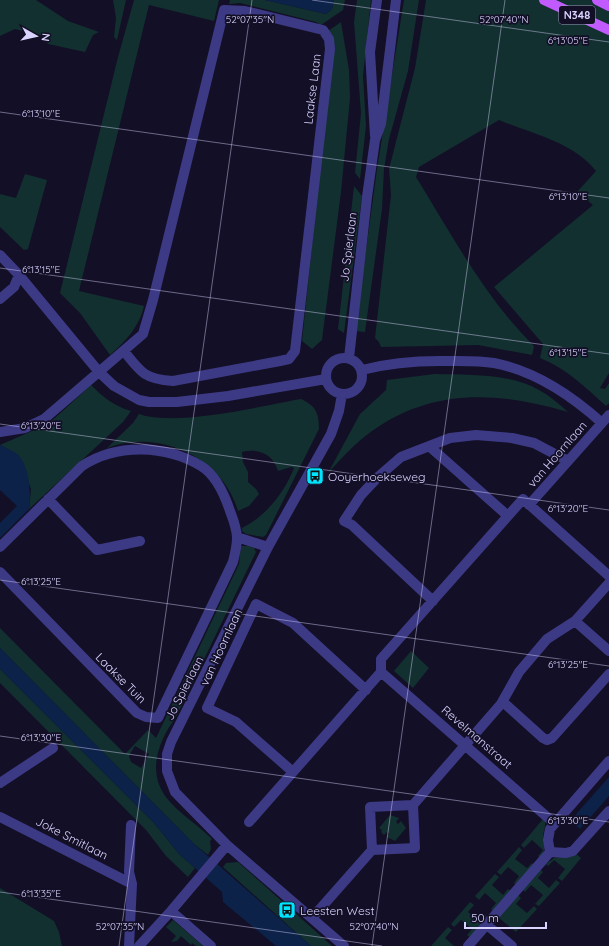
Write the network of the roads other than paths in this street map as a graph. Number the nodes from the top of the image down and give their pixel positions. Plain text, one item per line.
1 (377, 0) edge
2 (396, 0) edge
3 (544, 0) edge
4 (597, 0) edge
5 (609, 6) edge
6 (609, 30) edge
7 (376, 140) junction
8 (0, 255) edge
9 (19, 275) junction
10 (0, 299) edge
11 (124, 351) junction
12 (349, 358) junction
13 (362, 370) junction
14 (99, 372) junction
15 (326, 379) junction
16 (342, 394) junction
17 (609, 415) edge
18 (602, 423) junction
19 (0, 432) edge
20 (429, 446) junction
21 (568, 461) junction
22 (48, 499) junction
23 (529, 505) junction
24 (508, 516) junction
25 (237, 537) junction
26 (140, 541) dead end
27 (268, 547) junction
28 (0, 548) edge
29 (0, 572) edge
30 (609, 576) edge
31 (609, 583) edge
32 (433, 601) junction
33 (575, 621) junction
34 (609, 651) edge
35 (381, 672) junction
36 (609, 674) edge
37 (366, 690) junction
38 (503, 702) junction
39 (466, 745) junction
40 (53, 748) dead end
41 (609, 761) edge
42 (293, 772) junction
43 (0, 784) edge
44 (413, 805) junction
45 (609, 811) edge
46 (0, 817) edge
47 (249, 822) dead end
48 (554, 823) junction
49 (131, 825) dead end
50 (227, 845) junction
51 (372, 850) junction
52 (550, 852) junction
53 (132, 884) junction
54 (171, 912) junction
55 (312, 918) junction
56 (487, 925) junction
57 (129, 946) edge
58 (139, 946) edge
59 (211, 946) edge
60 (344, 946) edge
61 (468, 946) edge
62 (512, 946) edge

1 - 7 street, Jo Spierlaan
2 - 7 street, Jo Spierlaan
3 - 6 main road, N348
4 - 5 main road, N348
7 - 12 street, Jo Spierlaan
8 - 9 street
9 - 10 street
9 - 14 street
11 - 11 street, Laakse Laan
11 - 14 street, Laakse Laan
12 - 13 street
12 - 15 street
13 - 16 street
13 - 18 street
14 - 15 street
14 - 19 street, Laakse Laan
15 - 16 street
16 - 27 street, Jo Spierlaan
17 - 18 street, van Hoornlaan
18 - 21 street, van Hoornlaan
20 - 21 street
20 - 24 street
20 - 32 street
21 - 23 street, van Hoornlaan
22 - 25 street, Laakse Tuin
22 - 26 street
22 - 28 street, Laakse Tuin
23 - 24 street, van Hoornlaan
23 - 30 street
24 - 32 street, van Hoornlaan
25 - 27 street
25 - 29 street, Laakse Tuin
27 - 50 street, Jo Spierlaan
31 - 33 street
32 - 35 street, van Hoornlaan
33 - 34 street
33 - 38 street
35 - 37 street, van Hoornlaan
35 - 39 street, Revelmanstraat
36 - 38 street
37 - 42 street, van Hoornlaan
37 - 42 street, van Hoornlaan
38 - 39 street
39 - 44 street
39 - 48 street, Revelmanstraat
40 - 43 street
41 - 48 street
42 - 47 street, van Hoornlaan
44 - 51 street
44 - 51 street
45 - 52 street
46 - 53 street, Joke Smitlaan
48 - 52 street
49 - 53 street
50 - 54 street
50 - 55 street, Jo Spierlaan
51 - 55 street
52 - 56 street
53 - 57 street
54 - 58 street
54 - 59 street
55 - 60 street, Jo Spierlaan
56 - 61 street
56 - 62 street

